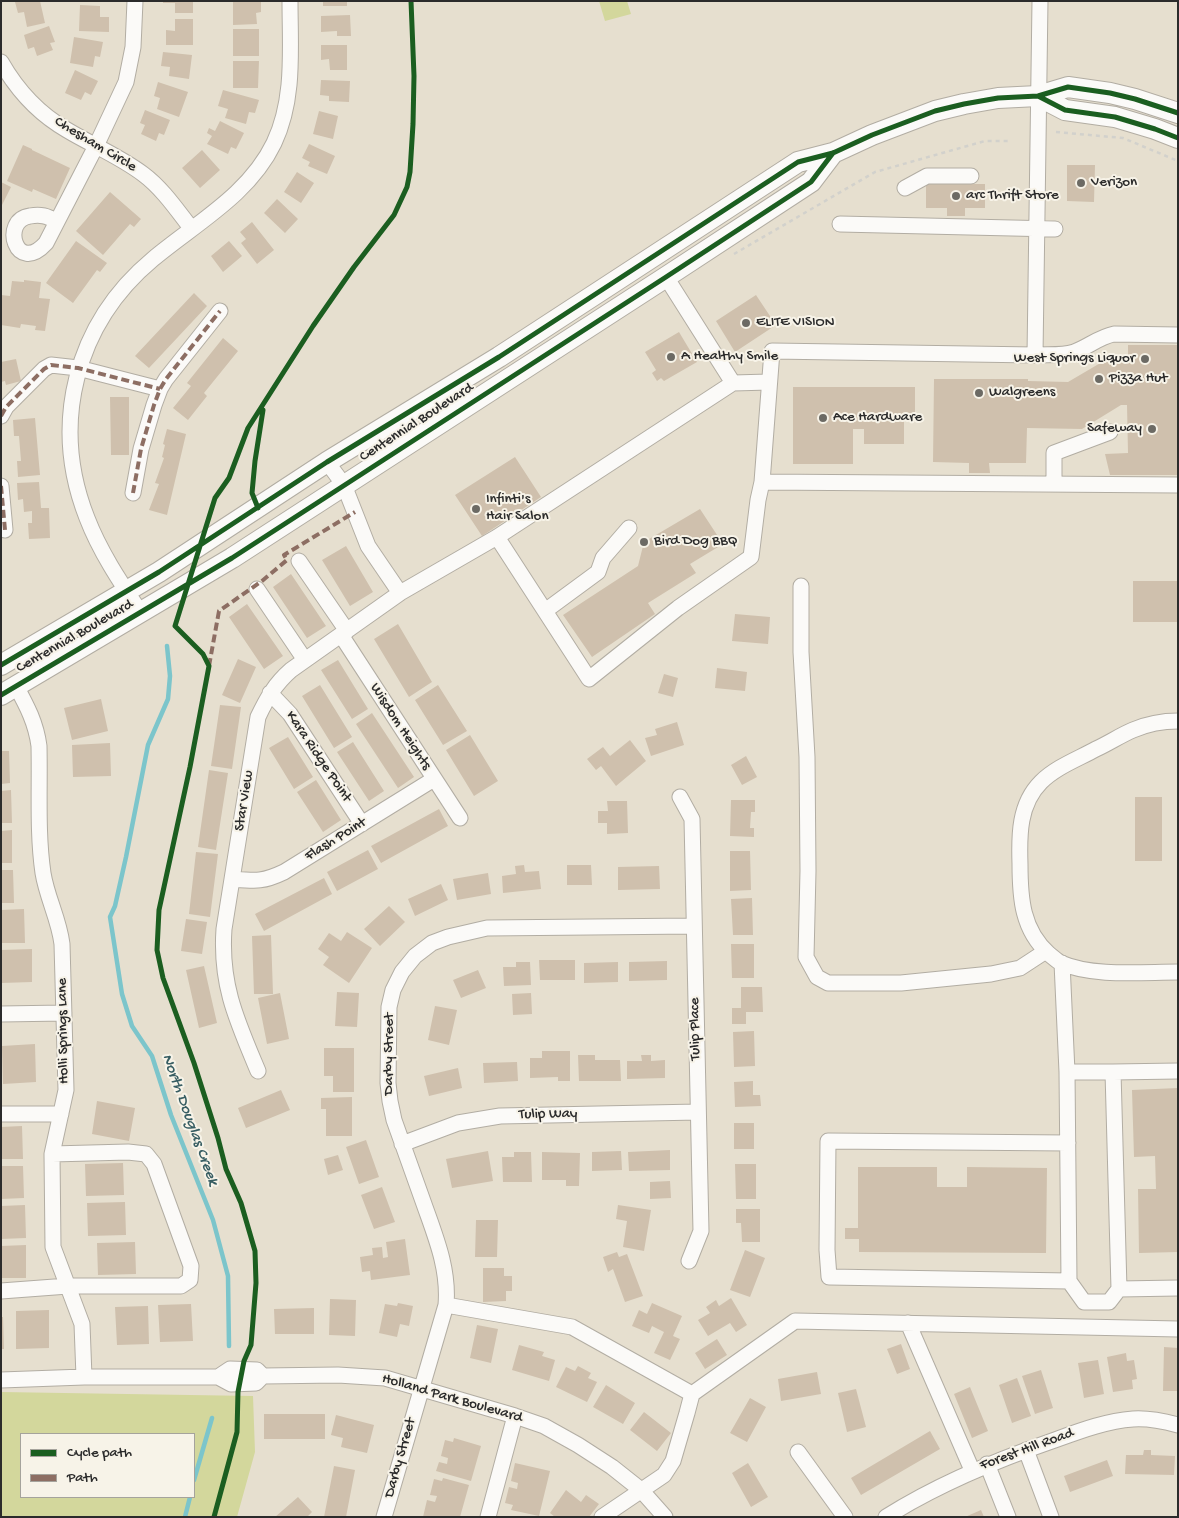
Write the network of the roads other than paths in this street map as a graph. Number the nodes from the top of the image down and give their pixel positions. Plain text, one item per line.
1 (135, 1) edge
2 (290, 1) edge
3 (1040, 1) edge
4 (1, 62) edge
5 (1038, 96) junction
6 (1178, 113) edge
7 (1178, 138) edge
8 (96, 146) junction
9 (834, 154) junction
10 (971, 176) dead end
11 (905, 188) dead end
12 (56, 221) dead end
13 (840, 224) dead end
14 (191, 228) junction
15 (1036, 229) junction
16 (1055, 229) dead end
17 (666, 277) junction
18 (220, 311) dead end
19 (1178, 335) edge
20 (1035, 355) junction
21 (78, 368) junction
22 (769, 382) junction
23 (733, 383) junction
24 (160, 389) junction
25 (1, 416) edge
26 (1110, 432) dead end
27 (327, 462) junction
28 (762, 482) junction
29 (1054, 484) junction
30 (344, 485) junction
31 (1178, 485) edge
32 (1, 486) edge
33 (133, 493) dead end
34 (629, 528) dead end
35 (5, 530) dead end
36 (497, 536) junction
37 (299, 561) dead end
38 (801, 586) dead end
39 (257, 589) dead end
40 (126, 591) junction
41 (400, 593) junction
42 (145, 611) junction
43 (545, 611) junction
44 (344, 633) junction
45 (305, 660) junction
46 (1, 665) edge
47 (9, 691) edge
48 (270, 693) junction
49 (1178, 720) edge
50 (434, 779) junction
51 (680, 797) dead end
52 (460, 818) dead end
53 (362, 824) junction
54 (233, 879) junction
55 (694, 926) junction
56 (1046, 951) junction
57 (1062, 963) junction
58 (1178, 972) edge
59 (64, 1013) junction
60 (1, 1014) edge
61 (258, 1071) dead end
62 (1178, 1071) edge
63 (1067, 1072) junction
64 (1113, 1072) junction
65 (698, 1112) junction
66 (1, 1114) edge
67 (61, 1114) junction
68 (1068, 1143) junction
69 (402, 1144) junction
70 (52, 1154) junction
71 (689, 1261) dead end
72 (1069, 1280) junction
73 (68, 1286) junction
74 (1178, 1288) edge
75 (1119, 1289) junction
76 (1, 1292) edge
77 (446, 1305) junction
78 (908, 1324) junction
79 (1178, 1329) edge
80 (84, 1377) junction
81 (1, 1380) edge
82 (421, 1388) junction
83 (692, 1394) junction
84 (515, 1416) junction
85 (1178, 1424) edge
86 (1026, 1450) junction
87 (798, 1452) dead end
88 (988, 1464) junction
89 (972, 1470) junction
90 (640, 1490) junction
91 (384, 1517) edge
92 (488, 1517) edge
93 (602, 1517) edge
94 (665, 1517) edge
95 (844, 1517) edge
96 (886, 1517) edge
97 (1008, 1517) edge
98 (1051, 1517) edge

1 - 8 street
2 - 14 street
3 - 5 street
4 - 8 street, Chesham Circle
5 - 6 main road, Centennial Boulevard
5 - 7 main road
5 - 9 main road, Centennial Boulevard
5 - 15 street
8 - 12 street
8 - 14 street, Chesham Circle
9 - 17 main road, Centennial Boulevard
9 - 27 main road, Centennial Boulevard
10 - 11 street
13 - 15 street
14 - 21 street
15 - 16 street
15 - 20 street
17 - 23 street
17 - 30 main road, Centennial Boulevard
18 - 24 street
19 - 20 street
20 - 22 street
21 - 24 street
21 - 25 street
21 - 40 street
22 - 23 street
22 - 28 street
23 - 36 street, Star View
24 - 33 street
26 - 29 street
27 - 30 street
27 - 40 main road, Centennial Boulevard
28 - 29 street
28 - 43 street
29 - 31 street
30 - 41 street
30 - 42 main road, Centennial Boulevard
32 - 35 street
34 - 43 street
36 - 41 street, Star View
36 - 43 street
37 - 44 street, Wisdom Heights
38 - 56 street
39 - 45 street
40 - 42 street
40 - 46 main road, Centennial Boulevard
41 - 44 street, Star View
42 - 47 main road, Centennial Boulevard
44 - 45 street, Star View
44 - 50 street, Wisdom Heights
45 - 48 street, Star View
47 - 59 street, Holli Springs Lane
48 - 53 street, Kara Ridge Point
48 - 54 street, Star View
49 - 56 street
50 - 52 street, Wisdom Heights
50 - 53 street, Flash Point
51 - 55 street, Tulip Place
53 - 54 street, Flash Point
54 - 61 street, Star View
55 - 65 street, Tulip Place
55 - 69 street, Darby Street
56 - 57 street
57 - 58 street
57 - 63 street
59 - 60 street
59 - 67 street, Holli Springs Lane
62 - 64 street
63 - 64 street
63 - 68 street
64 - 75 street
65 - 69 street, Tulip Way
65 - 71 street, Tulip Place
66 - 67 street
67 - 70 street, Holli Springs Lane
68 - 72 street
68 - 72 street
69 - 77 street, Darby Street
70 - 73 street, Holli Springs Lane
70 - 73 street
72 - 75 street
73 - 76 street
73 - 80 street, Holli Springs Lane
74 - 75 street
77 - 82 street, Darby Street
77 - 83 street
78 - 79 street
78 - 83 street
78 - 89 street
80 - 81 street, Holland Park Boulevard
80 - 82 street, Holland Park Boulevard
82 - 84 street, Holland Park Boulevard
82 - 91 street, Darby Street
83 - 90 street
84 - 90 street, Holland Park Boulevard
84 - 92 street
85 - 86 street, Forest Hill Road
86 - 88 street, Forest Hill Road
86 - 98 street
87 - 95 street
88 - 89 street, Forest Hill Road
88 - 97 street
89 - 96 street, Forest Hill Road
90 - 93 street
90 - 94 street, Holland Park Boulevard

